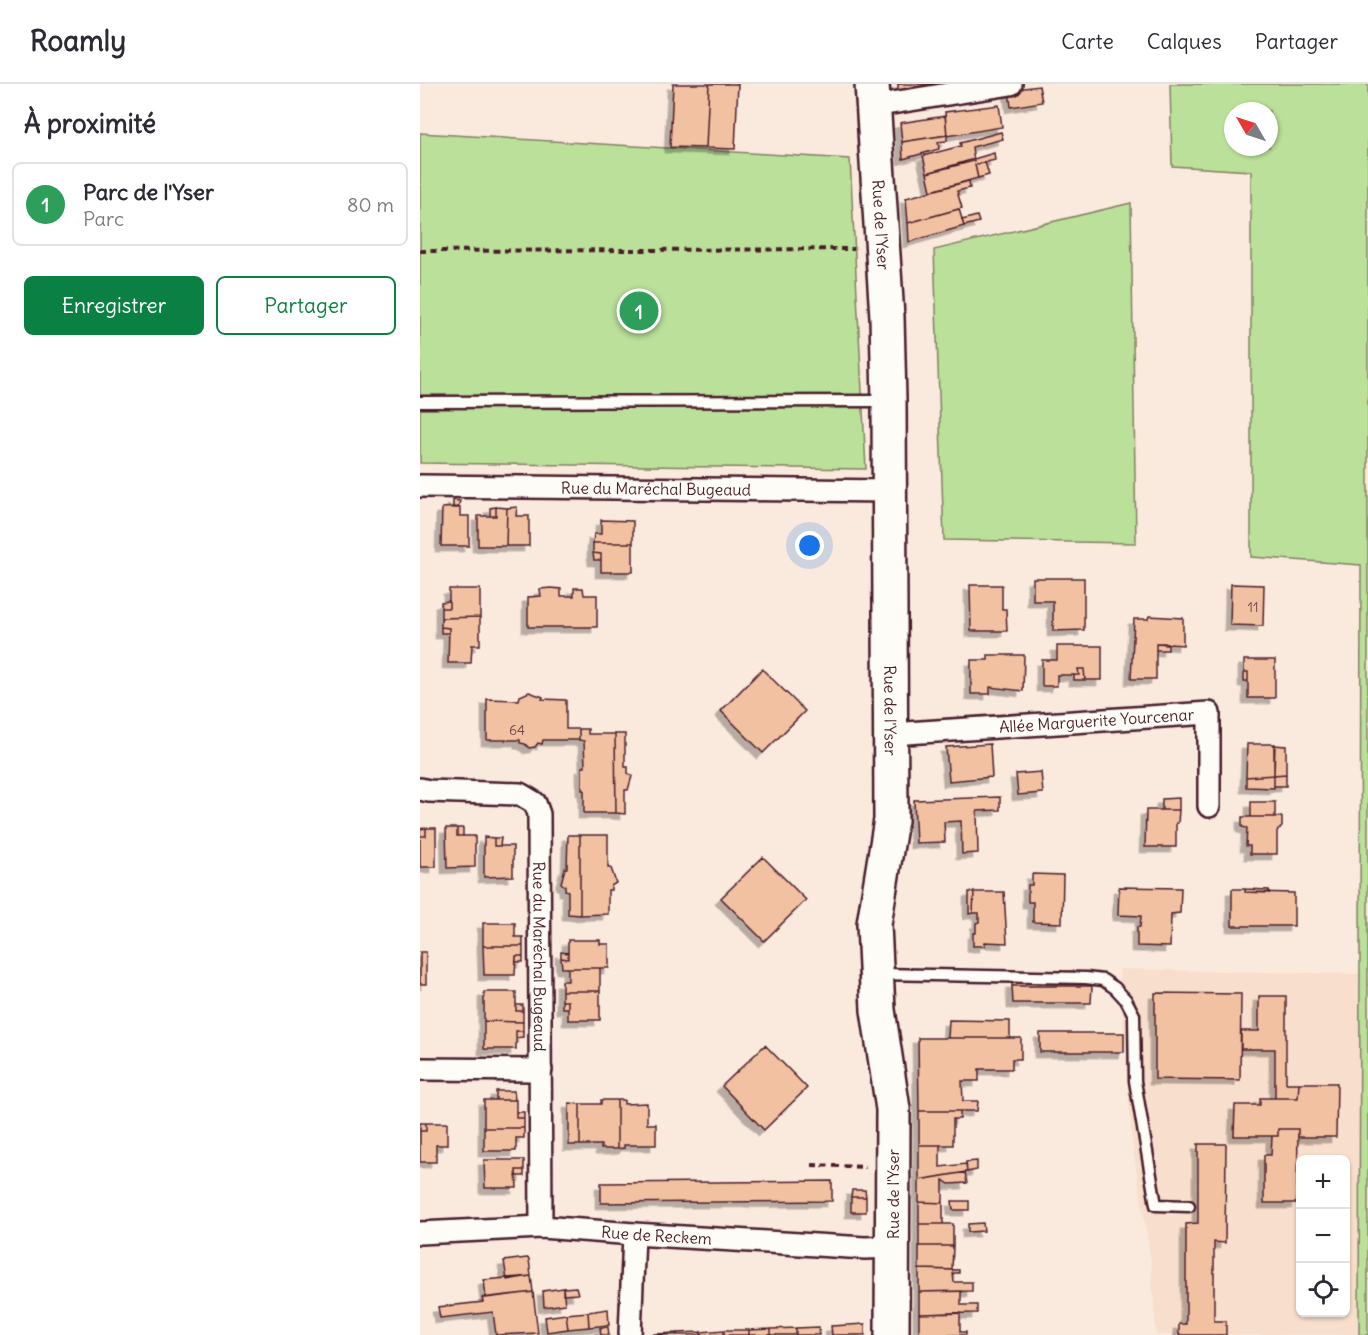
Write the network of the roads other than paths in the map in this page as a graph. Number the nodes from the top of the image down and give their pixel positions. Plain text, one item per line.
1 (1011, 84) edge
2 (872, 95) edge
3 (889, 401) junction
4 (420, 402) edge
5 (420, 486) edge
6 (890, 490) junction
7 (891, 734) junction
8 (420, 789) edge
9 (1209, 806) dead end
10 (876, 974) junction
11 (420, 1069) edge
12 (541, 1070) junction
13 (1188, 1206) dead end
14 (541, 1227) junction
15 (420, 1233) edge
16 (634, 1234) junction
17 (893, 1248) junction
18 (630, 1335) edge
19 (892, 1335) edge

1 - 2 street
2 - 3 main road, Rue de l'Yser
3 - 4 lane
3 - 6 main road, Rue de l'Yser
5 - 6 street, Rue du Maréchal Bugeaud
6 - 7 main road, Rue de l'Yser
7 - 9 street, Allée Marguerite Yourcenar
7 - 10 main road, Rue de l'Yser
8 - 12 street, Rue du Maréchal Bugeaud
10 - 13 lane
10 - 17 main road, Rue de l'Yser
11 - 12 street
12 - 14 street, Rue du Maréchal Bugeaud
14 - 15 street, Rue de Reckem
14 - 16 street, Rue de Reckem
16 - 17 street, Rue de Reckem
16 - 18 street
17 - 19 main road, Rue de l'Yser

